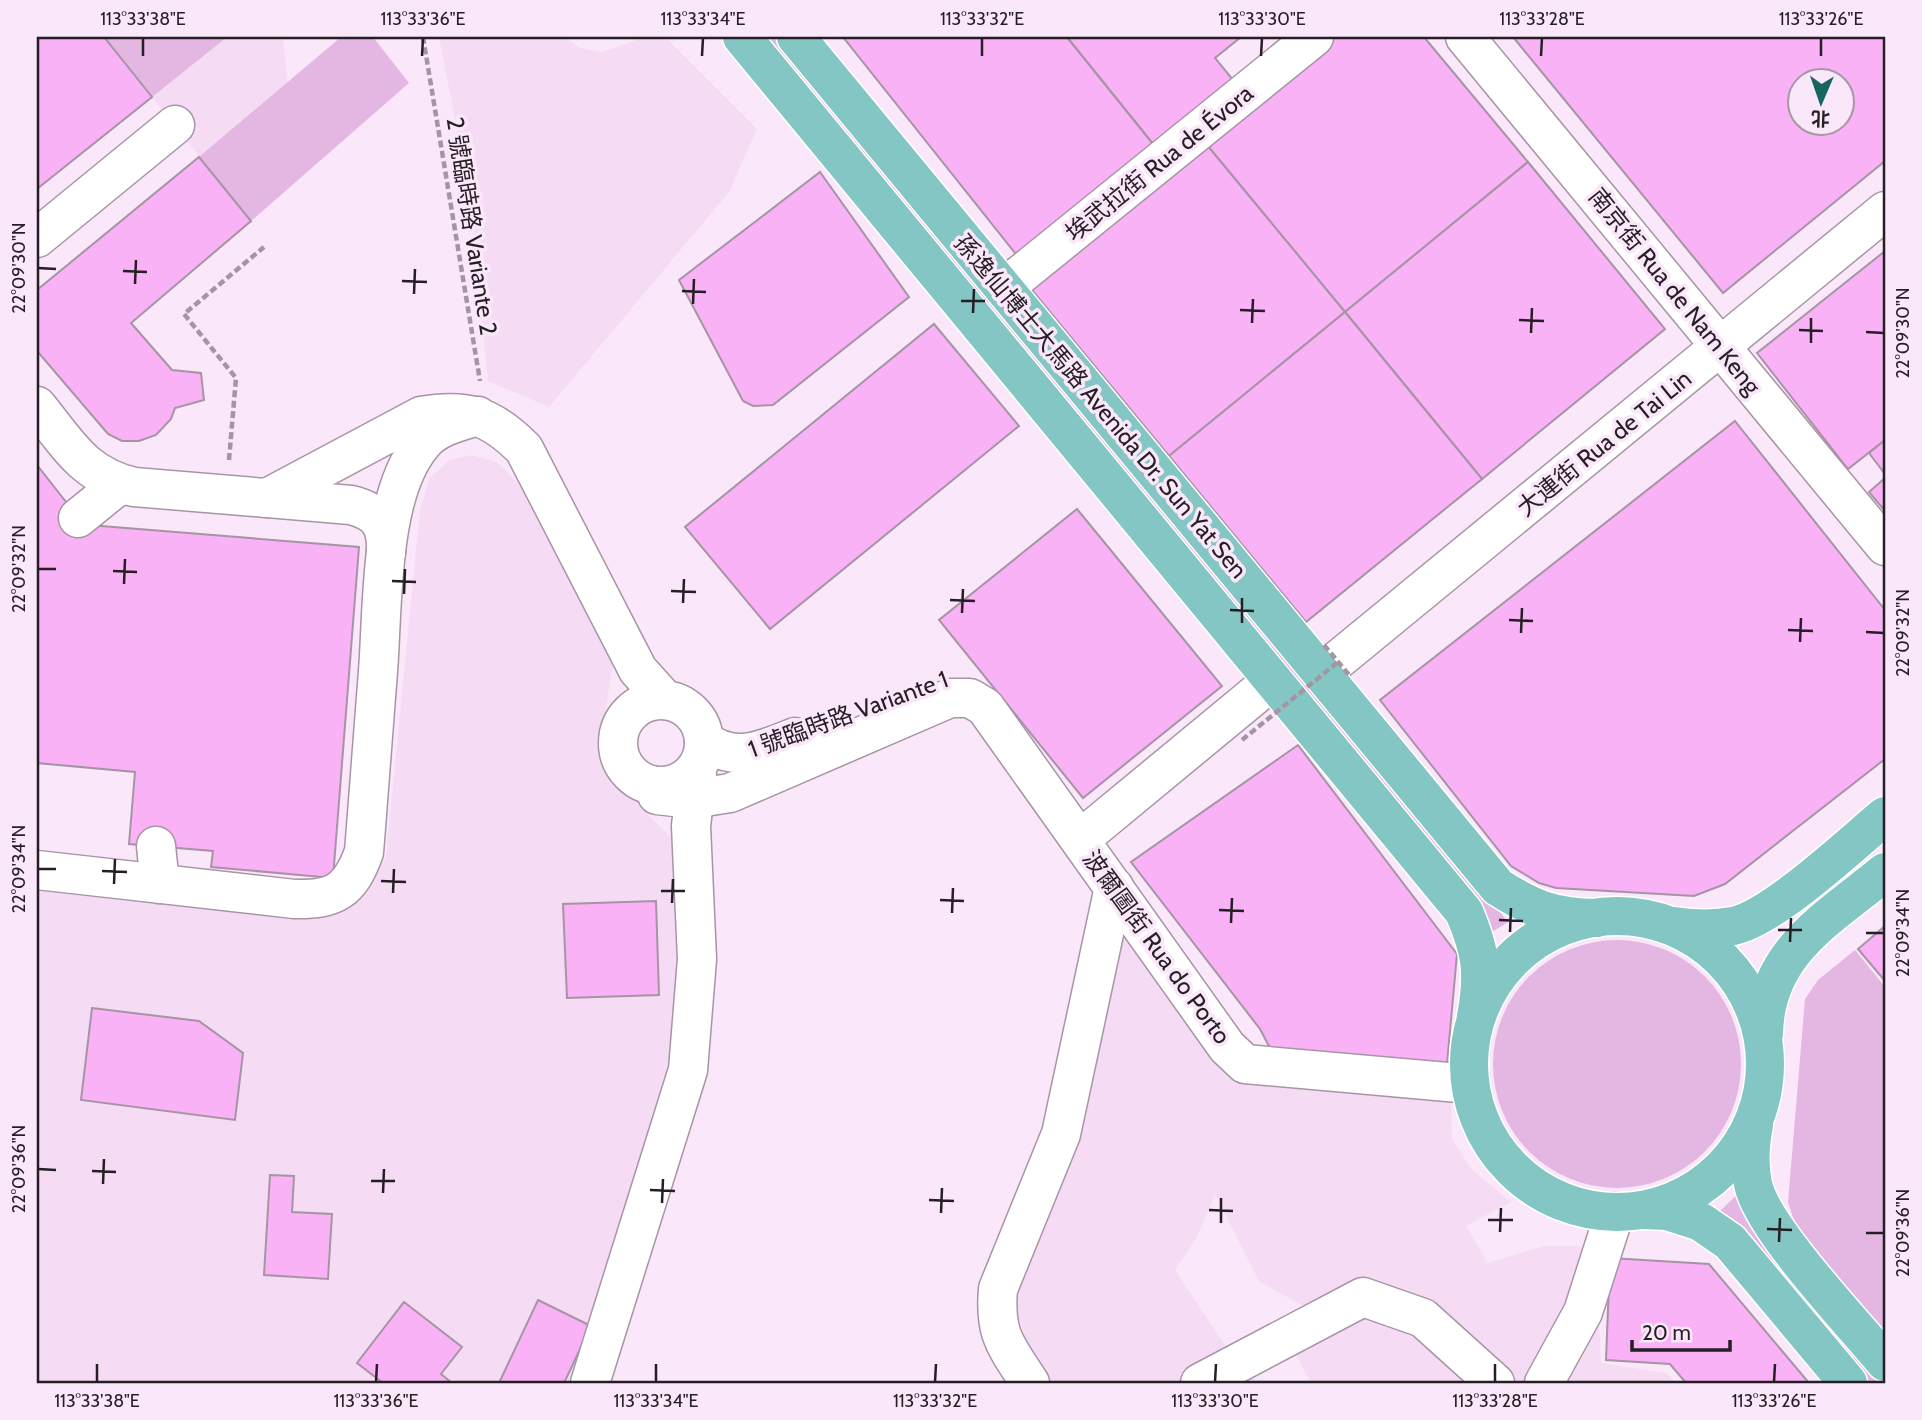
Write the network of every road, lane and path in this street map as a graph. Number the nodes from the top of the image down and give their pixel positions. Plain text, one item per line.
1 (423, 37) edge
2 (742, 37) edge
3 (796, 37) edge
4 (1314, 37) edge
5 (1465, 37) edge
6 (175, 125) dead end
7 (1885, 211) edge
8 (37, 237) edge
9 (264, 247) dead end
10 (1004, 288) junction
11 (1721, 346) junction
12 (37, 406) edge
13 (482, 418) junction
14 (226, 495) junction
15 (267, 498) junction
16 (1885, 547) edge
17 (386, 569) junction
18 (617, 632) junction
19 (1334, 664) junction
20 (1273, 680) junction
21 (970, 698) joint
22 (665, 700) junction
23 (626, 718) junction
24 (1014, 728) joint
25 (1242, 740) dead end
26 (682, 794) junction
27 (1885, 816) edge
28 (1089, 832) junction
29 (156, 846) dead end
30 (37, 870) edge
31 (1885, 872) edge
32 (160, 884) junction
33 (1114, 887) junction
34 (1597, 918) junction
35 (1665, 924) junction
36 (1476, 1017) junction
37 (1764, 1043) junction
38 (1275, 1066) junction
39 (1470, 1084) junction
40 (1755, 1116) junction
41 (1623, 1211) junction
42 (1885, 1362) edge
43 (590, 1383) edge
44 (1030, 1383) edge
45 (1200, 1383) edge
46 (1495, 1383) edge
47 (1544, 1383) edge
48 (1848, 1383) edge

1 - 13 path, 2 號臨時路 Variante 2
2 - 20 main road, 孫逸仙博士大馬路 Avenida Dr. Sun Yat Sen
3 - 10 main road, 孫逸仙博士大馬路 Avenida Dr. Sun Yat Sen
4 - 10 street, 埃武拉街 Rua de Évora
5 - 11 street, 南京街 Rua de Nam Keng
6 - 8 street
7 - 11 street, 大連街 Rua de Tai Lin
9 - 14 path
10 - 19 main road, 孫逸仙博士大馬路 Avenida Dr. Sun Yat Sen
11 - 16 street, 南京街 Rua de Nam Keng
11 - 19 street, 大連街 Rua de Tai Lin
12 - 14 street
13 - 15 street, 1 號臨時路 Variante 1
13 - 17 street
13 - 18 street, 1 號臨時路 Variante 1
14 - 15 street
15 - 17 street
17 - 32 street
18 - 22 street, 1 號臨時路 Variante 1
18 - 23 street, 1 號臨時路 Variante 1
19 - 25 path, bridge
19 - 34 main road, 孫逸仙博士大馬路 Avenida Dr. Sun Yat Sen
20 - 28 street
20 - 36 main road, 孫逸仙博士大馬路 Avenida Dr. Sun Yat Sen
21 - 26 street, 1 號臨時路 Variante 1
21 - 33 street, 波爾圖街 Rua do Porto
22 - 23 street
22 - 26 street, 1 號臨時路 Variante 1
23 - 26 street, 1 號臨時路 Variante 1
24 - 26 street, 1 號臨時路 Variante 1
24 - 28 street, 波爾圖街 Rua do Porto
26 - 43 street
27 - 35 main road
28 - 38 street, 波爾圖街 Rua do Porto
29 - 32 street
30 - 32 street
31 - 37 main road
33 - 38 street, 波爾圖街 Rua do Porto
33 - 44 street
34 - 35 main road
34 - 36 main road
35 - 37 main road
36 - 39 main road
37 - 40 main road
38 - 39 street
39 - 41 main road
40 - 41 main road
40 - 42 main road
41 - 47 street
41 - 48 main road
45 - 46 street

